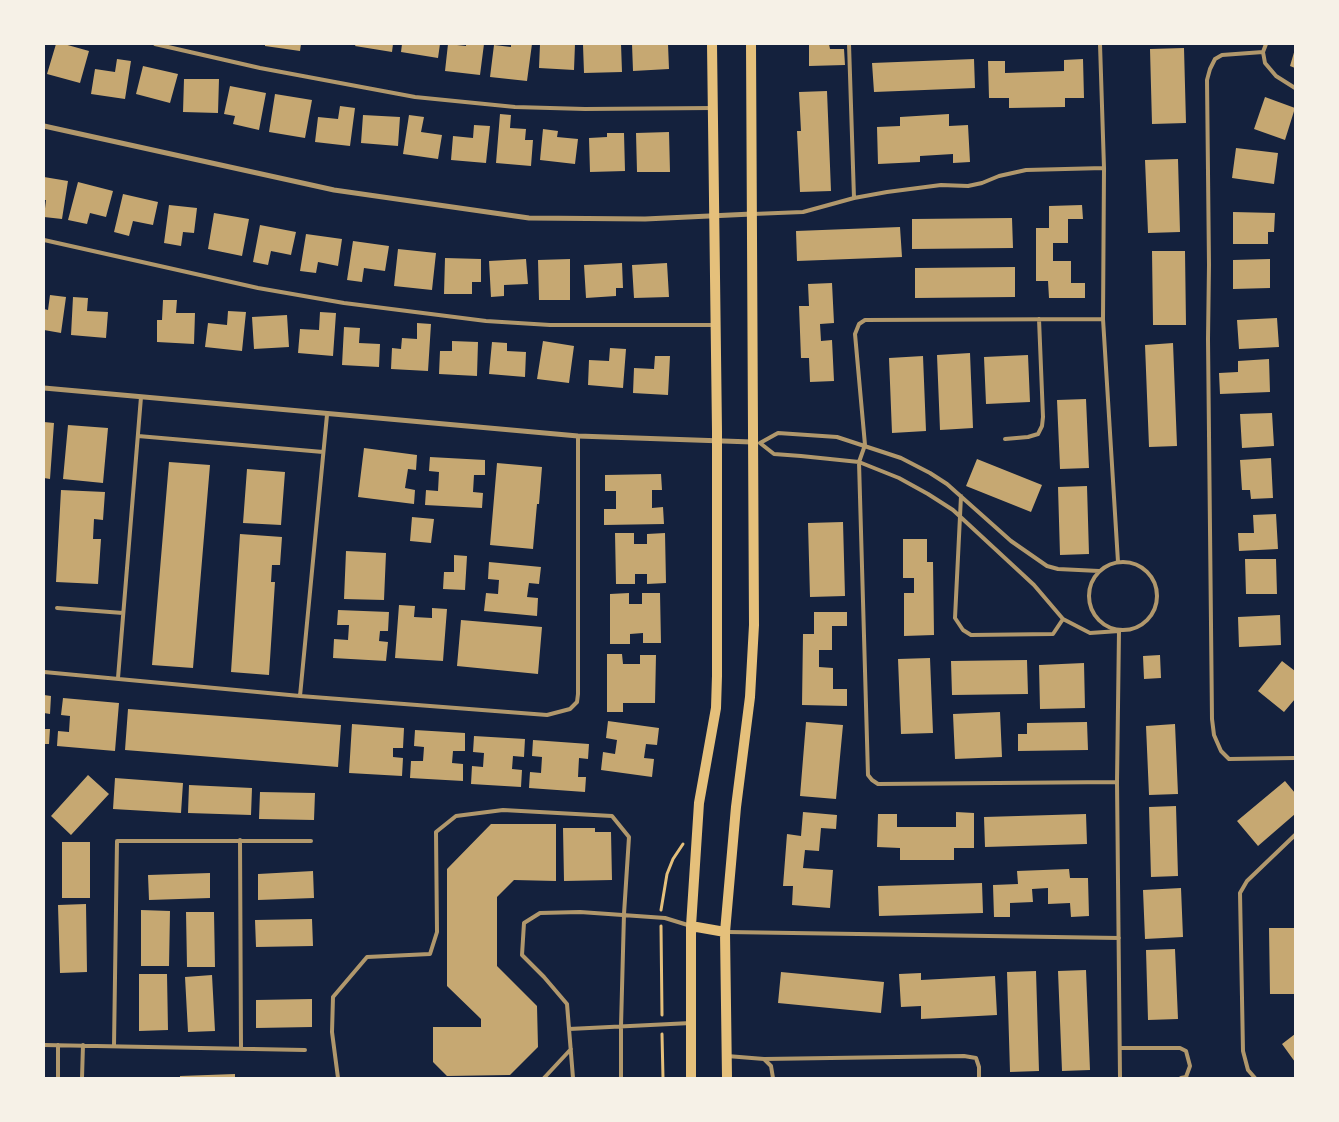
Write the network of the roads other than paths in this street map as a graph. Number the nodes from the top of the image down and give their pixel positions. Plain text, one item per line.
1 (155, 44) edge
2 (712, 44) edge
3 (751, 44) edge
4 (849, 44) edge
5 (1100, 44) edge
6 (1266, 44) edge
7 (1264, 52) junction
8 (1295, 88) edge
9 (712, 108) junction
10 (44, 126) edge
11 (1104, 168) junction
12 (854, 198) junction
13 (753, 214) junction
14 (714, 216) junction
15 (44, 240) edge
16 (1103, 318) junction
17 (1039, 319) junction
18 (714, 325) junction
19 (44, 388) edge
20 (141, 397) junction
21 (327, 415) junction
22 (138, 436) junction
23 (578, 436) junction
24 (1005, 439) dead end
25 (717, 441) junction
26 (756, 442) junction
27 (865, 446) junction
28 (323, 452) junction
29 (859, 462) junction
30 (961, 496) junction
31 (959, 515) junction
32 (1118, 562) junction
33 (1099, 571) junction
34 (57, 608) dead end
35 (123, 613) junction
36 (1063, 619) junction
37 (1119, 631) junction
38 (44, 672) edge
39 (118, 678) junction
40 (300, 696) junction
41 (1295, 758) edge
42 (1117, 782) junction
43 (1295, 835) edge
44 (240, 840) junction
45 (311, 842) dead end
46 (624, 914) junction
47 (691, 926) junction
48 (725, 932) junction
49 (1119, 938) junction
50 (691, 1024) junction
51 (621, 1026) junction
52 (569, 1028) junction
53 (44, 1044) edge
54 (58, 1045) junction
55 (83, 1045) junction
56 (114, 1046) junction
57 (241, 1048) junction
58 (571, 1048) junction
59 (1120, 1048) junction
60 (305, 1050) dead end
61 (727, 1056) junction
62 (764, 1059) junction
63 (58, 1078) edge
64 (82, 1078) edge
65 (338, 1078) edge
66 (544, 1078) edge
67 (573, 1078) edge
68 (621, 1078) edge
69 (691, 1078) edge
70 (728, 1078) edge
71 (773, 1078) edge
72 (979, 1078) edge
73 (1120, 1078) edge
74 (1181, 1078) edge
75 (1255, 1078) edge

1 - 9 lane
2 - 9 main road
3 - 13 main road
4 - 12 lane
5 - 11 lane
6 - 7 lane
7 - 8 lane
7 - 41 lane
9 - 14 main road
10 - 14 street
11 - 12 lane
11 - 16 lane
12 - 13 lane
13 - 14 street
13 - 26 main road
14 - 18 main road
15 - 18 lane
16 - 17 lane
16 - 32 lane
17 - 24 lane
17 - 27 lane
18 - 25 main road
19 - 20 street
20 - 21 street
20 - 22 lane
21 - 23 street
21 - 28 lane
22 - 28 lane
22 - 35 lane
23 - 25 street
23 - 40 lane
25 - 26 street
25 - 47 main road
26 - 27 lane
26 - 29 lane
26 - 48 main road
27 - 29 lane
27 - 30 lane
28 - 40 lane
29 - 31 lane
29 - 42 lane
30 - 31 lane
30 - 33 lane
31 - 36 lane
31 - 36 lane
32 - 33 lane
32 - 37 lane
33 - 37 lane
34 - 35 lane
35 - 39 lane
36 - 37 lane
37 - 42 lane
38 - 39 lane
39 - 40 lane
42 - 49 lane
43 - 75 lane
44 - 45 lane
44 - 56 lane
44 - 57 lane
46 - 47 lane
46 - 51 lane
46 - 52 lane
46 - 65 lane
47 - 48 main road
47 - 50 main road
48 - 49 lane
48 - 61 main road
49 - 59 lane
50 - 51 lane
50 - 69 main road
51 - 52 lane
51 - 68 lane
52 - 58 lane
53 - 54 lane
54 - 55 lane
54 - 63 lane
55 - 56 lane
55 - 64 lane
56 - 57 lane
57 - 60 lane
58 - 66 lane
58 - 67 lane
59 - 73 lane
59 - 74 lane
61 - 62 lane
61 - 70 main road
62 - 71 lane
62 - 72 lane

